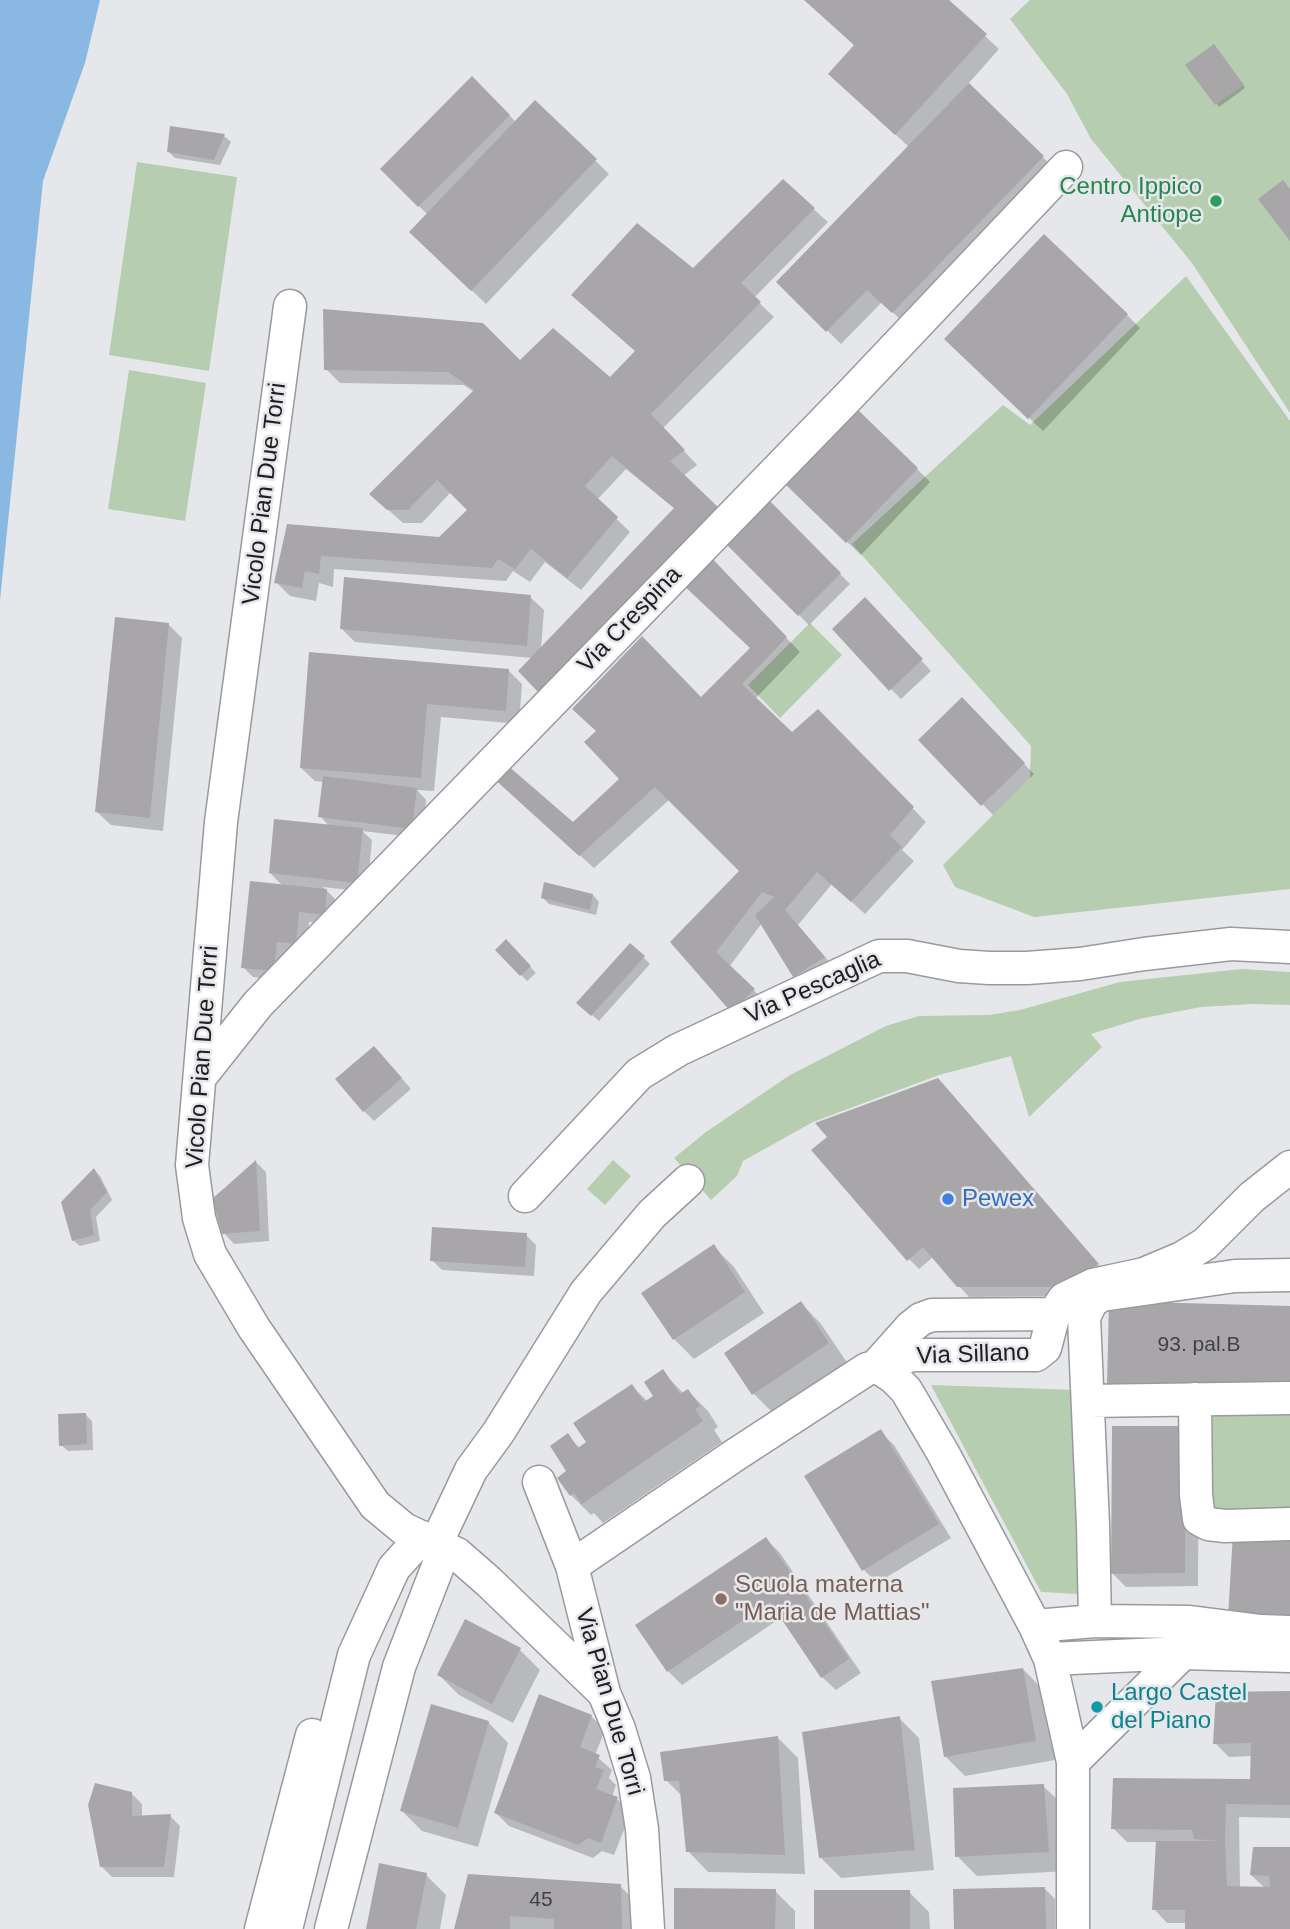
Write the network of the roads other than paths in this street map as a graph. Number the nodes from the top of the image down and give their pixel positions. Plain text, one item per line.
1 (1066, 167) dead end
2 (290, 306) dead end
3 (1290, 947) edge
4 (200, 1077) junction
5 (1290, 1167) edge
6 (688, 1181) dead end
7 (525, 1196) dead end
8 (1290, 1275) edge
9 (1054, 1314) junction
10 (876, 1366) junction
11 (1290, 1398) edge
12 (1195, 1399) junction
13 (1088, 1401) junction
14 (539, 1482) dead end
15 (1290, 1524) edge
16 (434, 1543) junction
17 (572, 1566) junction
18 (394, 1568) junction
19 (1095, 1621) junction
20 (1035, 1626) junction
21 (1290, 1632) edge
22 (1183, 1653) junction
23 (1290, 1656) edge
24 (1050, 1659) junction
25 (604, 1693) junction
26 (1073, 1762) junction
27 (261, 1929) edge
28 (286, 1929) edge
29 (331, 1929) edge
30 (648, 1929) edge
31 (1073, 1929) edge

1 - 4 street, Via Crespina
2 - 4 street, Vicolo Pian Due Torri
3 - 7 street, Via Pescaglia
4 - 16 street, Vicolo Pian Due Torri
5 - 9 street
6 - 16 street
8 - 13 street
9 - 10 street, Via Sillano
9 - 10 street, Via Sillano
10 - 17 street, Via Sillano
10 - 20 street
11 - 12 street
12 - 13 street
12 - 15 street
13 - 19 street
14 - 17 street, Via Pian Due Torri
16 - 18 street
16 - 25 street, Vicolo Pian Due Torri
16 - 29 street
17 - 25 street, Via Pian Due Torri
18 - 27 street
18 - 28 street
19 - 20 street
19 - 21 street
20 - 24 street
22 - 23 street
22 - 24 street
22 - 26 street
24 - 26 street
25 - 30 street, Via Pian Due Torri
26 - 31 street

